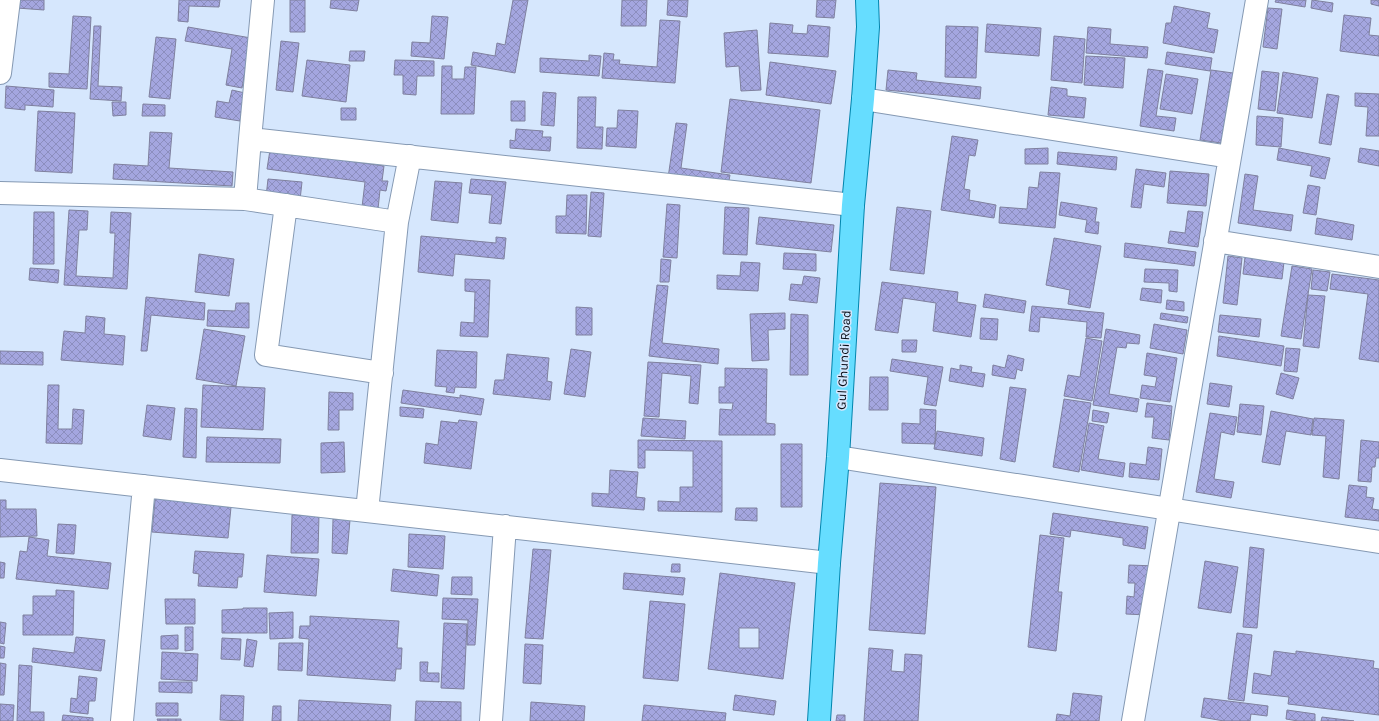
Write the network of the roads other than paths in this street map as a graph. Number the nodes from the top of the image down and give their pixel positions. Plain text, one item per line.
1 (9, 0) edge
2 (263, 0) edge
3 (867, 0) edge
4 (1257, 0) edge
5 (0, 72) edge
6 (863, 99) junction
7 (250, 139) junction
8 (410, 156) junction
9 (1230, 157) junction
10 (0, 193) edge
11 (245, 199) junction
12 (286, 205) junction
13 (853, 205) junction
14 (397, 222) junction
15 (1214, 241) junction
16 (1379, 266) edge
17 (382, 373) junction
18 (838, 456) junction
19 (0, 470) edge
20 (144, 486) junction
21 (1169, 509) junction
22 (367, 511) junction
23 (505, 526) junction
24 (1379, 542) edge
25 (829, 563) junction
26 (122, 721) edge
27 (491, 721) edge
28 (819, 721) edge
29 (1133, 721) edge

1 - 5 street
2 - 7 street
3 - 6 main road, Gul Ghundi Road
4 - 9 street
6 - 9 street
6 - 13 main road, Gul Ghundi Road
7 - 8 street
7 - 11 street
8 - 13 street
8 - 14 street
9 - 15 street
10 - 11 street
11 - 12 street
12 - 14 street
12 - 17 street
13 - 18 main road, Gul Ghundi Road
14 - 17 street
15 - 16 street
15 - 21 street
17 - 22 street
18 - 21 street
18 - 25 main road, Gul Ghundi Road
19 - 20 street
20 - 22 street
20 - 26 street
21 - 24 street
21 - 29 street
22 - 23 street
23 - 25 street
23 - 27 street
25 - 28 main road, Gul Ghundi Road

